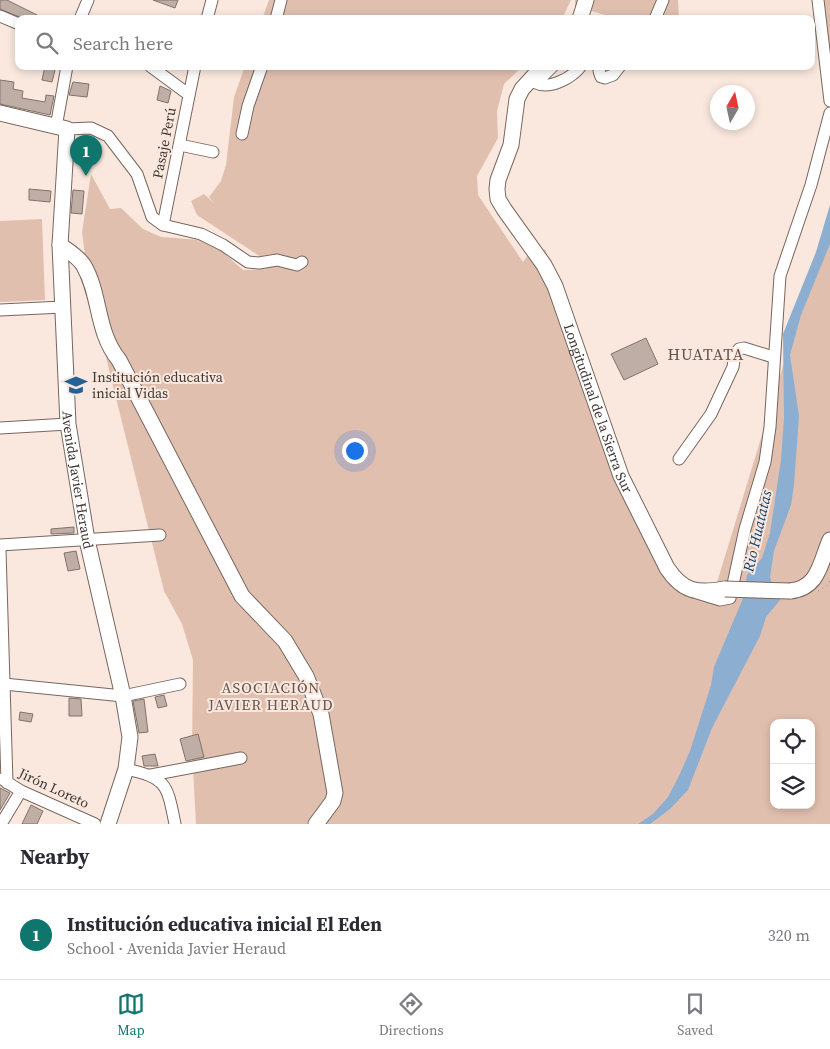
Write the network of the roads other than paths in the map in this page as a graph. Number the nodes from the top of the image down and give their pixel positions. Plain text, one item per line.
1 (88, 0) edge
2 (212, 0) edge
3 (281, 0) edge
4 (586, 0) edge
5 (663, 0) edge
6 (818, 0) edge
7 (82, 15) edge
8 (208, 15) edge
9 (277, 15) edge
10 (581, 15) edge
11 (657, 15) edge
12 (0, 16) edge
13 (15, 22) edge
14 (67, 70) edge
15 (155, 70) edge
16 (194, 70) edge
17 (261, 70) edge
18 (539, 70) edge
19 (548, 70) edge
20 (578, 70) edge
21 (599, 70) edge
22 (617, 70) edge
23 (188, 94) junction
24 (830, 101) edge
25 (830, 113) edge
26 (0, 114) edge
27 (62, 128) junction
28 (242, 134) dead end
29 (180, 145) junction
30 (213, 152) dead end
31 (163, 224) junction
32 (60, 246) junction
33 (302, 262) dead end
34 (63, 307) junction
35 (0, 310) edge
36 (773, 357) junction
37 (68, 424) junction
38 (0, 428) edge
39 (679, 458) dead end
40 (160, 535) dead end
41 (87, 540) junction
42 (830, 540) edge
43 (0, 545) edge
44 (0, 550) edge
45 (686, 589) junction
46 (2, 667) edge
47 (4, 684) junction
48 (180, 684) dead end
49 (123, 696) junction
50 (241, 758) dead end
51 (126, 769) junction
52 (150, 775) junction
53 (4, 780) edge
54 (21, 790) junction
55 (1, 824) edge
56 (95, 824) edge
57 (108, 824) edge
58 (174, 824) edge
59 (316, 824) edge

1 - 7 street
2 - 8 street
3 - 9 street
4 - 10 main road
5 - 11 street
6 - 24 street
12 - 13 street
14 - 27 street
15 - 23 street
16 - 23 street, Pasaje Perú
17 - 28 street
18 - 45 main road, Longitudinal de la Sierra Sur
19 - 20 street
21 - 22 street
23 - 29 street, Pasaje Perú
25 - 36 street
26 - 27 main road
27 - 31 street
27 - 32 main road, Avenida Javier Heraud
29 - 30 street
29 - 31 street, Pasaje Perú
31 - 33 street
32 - 34 main road, Avenida Javier Heraud
32 - 59 main road
34 - 35 street
34 - 37 main road, Avenida Javier Heraud
36 - 39 street
36 - 45 street
37 - 38 street
37 - 41 main road, Avenida Javier Heraud
40 - 41 street
41 - 43 street
41 - 49 main road, Avenida Javier Heraud
42 - 45 main road, bridge
44 - 46 street
46 - 47 street
47 - 49 street
47 - 53 street
48 - 49 street
49 - 51 main road, Avenida Javier Heraud
50 - 52 street
51 - 52 street
51 - 57 main road, Avenida Javier Heraud
52 - 58 street
53 - 54 street, Jirón Loreto
54 - 55 street
54 - 56 street, Jirón Loreto

